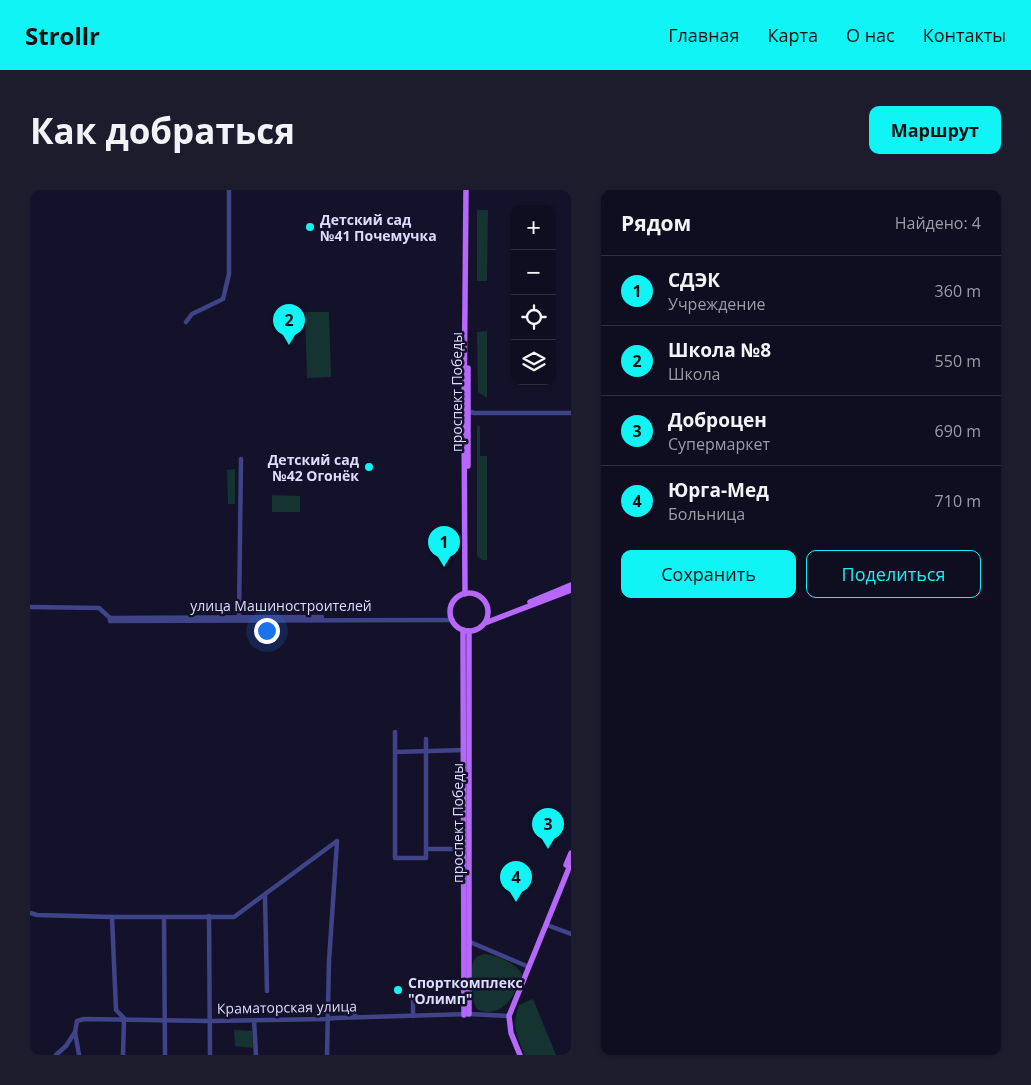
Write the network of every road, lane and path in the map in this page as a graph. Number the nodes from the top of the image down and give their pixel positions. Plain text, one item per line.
1 (229, 190) edge
2 (467, 190) edge
3 (186, 322) dead end
4 (468, 411) junction
5 (571, 413) edge
6 (241, 459) dead end
7 (571, 585) edge
8 (571, 590) edge
9 (466, 594) junction
10 (30, 607) edge
11 (110, 618) junction
12 (240, 618) junction
13 (452, 618) junction
14 (486, 620) junction
15 (466, 630) junction
16 (395, 732) dead end
17 (426, 739) dead end
18 (464, 750) junction
19 (426, 751) junction
20 (395, 752) junction
21 (467, 848) junction
22 (426, 849) junction
23 (571, 853) edge
24 (571, 863) edge
25 (265, 896) junction
26 (30, 913) edge
27 (209, 916) junction
28 (112, 917) junction
29 (164, 917) junction
30 (547, 925) junction
31 (571, 934) edge
32 (467, 943) junction
33 (528, 967) junction
34 (267, 991) dead end
35 (413, 997) dead end
36 (355, 1008) dead end
37 (466, 1014) junction
38 (412, 1016) junction
39 (509, 1016) junction
40 (355, 1017) junction
41 (124, 1018) junction
42 (327, 1019) junction
43 (165, 1020) junction
44 (209, 1020) junction
45 (254, 1020) junction
46 (75, 1032) junction
47 (58, 1055) edge
48 (79, 1055) edge
49 (123, 1055) edge
50 (165, 1055) edge
51 (210, 1055) edge
52 (256, 1055) edge
53 (327, 1055) edge
54 (520, 1055) edge

1 - 3 street
2 - 4 main road, проспект Победы
2 - 9 main road
4 - 5 street
4 - 9 main road, проспект Победы
6 - 12 street
7 - 14 main road
8 - 14 main road
9 - 13 main road
9 - 14 main road
10 - 11 street
11 - 12 street, улица Машиностроителей
11 - 13 street
12 - 13 street, улица Машиностроителей
13 - 15 main road
14 - 15 main road
15 - 18 main road
15 - 21 main road, проспект Победы
16 - 20 street
17 - 19 street
18 - 19 street
18 - 21 main road
19 - 20 street
19 - 22 street
20 - 22 street
21 - 22 street
21 - 32 main road, проспект Победы
23 - 33 main road
24 - 30 main road
25 - 27 street
25 - 34 street
25 - 42 street
26 - 28 street
27 - 29 street
27 - 44 street
28 - 29 street
28 - 41 street
29 - 43 street
30 - 31 street
30 - 33 main road
32 - 33 street
32 - 37 main road, проспект Победы
33 - 39 main road
35 - 38 street
36 - 40 street
37 - 38 street, Краматорская улица
37 - 39 street, Краматорская улица
38 - 40 street, Краматорская улица
39 - 54 main road
40 - 42 street, Краматорская улица
41 - 43 street, Краматорская улица
41 - 46 street, Краматорская улица
41 - 49 street
42 - 45 street, Краматорская улица
42 - 53 street
43 - 44 street, Краматорская улица
43 - 50 street
44 - 45 street, Краматорская улица
44 - 51 street
45 - 52 street
46 - 47 street
46 - 48 street

